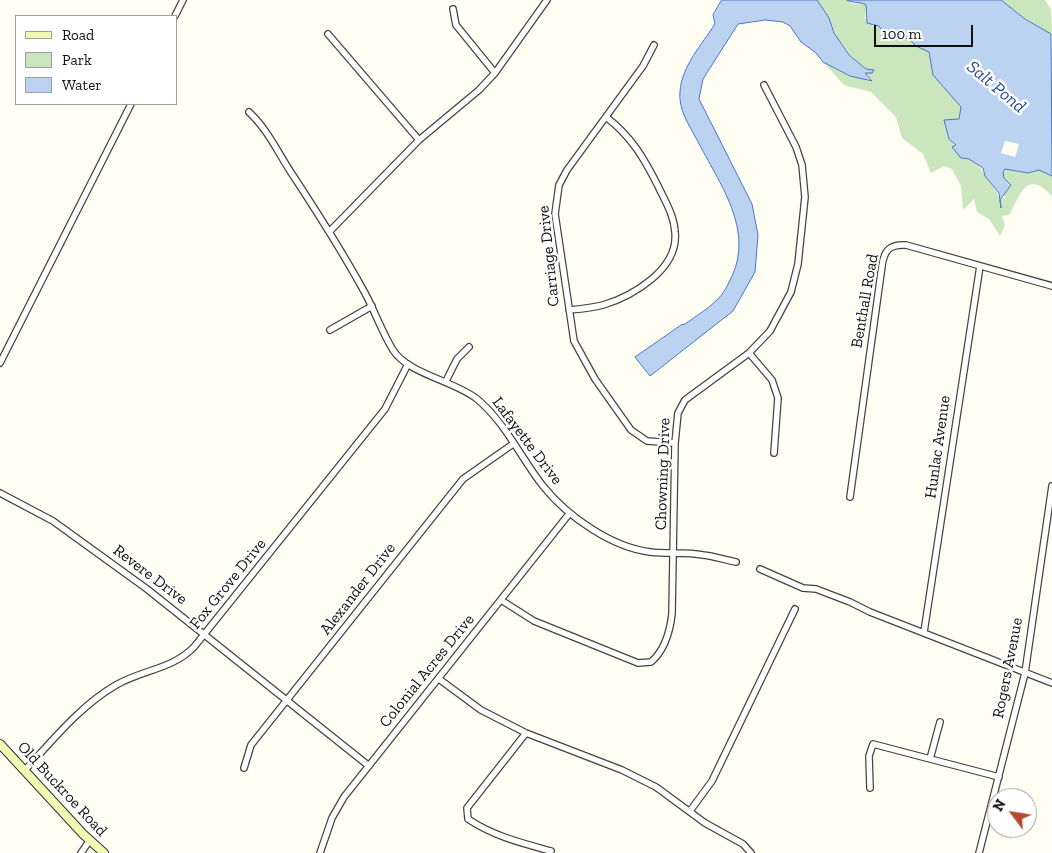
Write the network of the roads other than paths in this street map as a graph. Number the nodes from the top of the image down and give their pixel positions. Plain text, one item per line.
1 (183, 0) edge
2 (547, 0) edge
3 (453, 9) dead end
4 (176, 15) edge
5 (328, 34) dead end
6 (654, 45) dead end
7 (495, 73) junction
8 (764, 85) dead end
9 (130, 105) edge
10 (249, 112) dead end
11 (606, 117) junction
12 (419, 140) junction
13 (330, 231) junction
14 (980, 266) junction
15 (1052, 286) edge
16 (372, 306) junction
17 (569, 310) junction
18 (330, 330) dead end
19 (469, 347) dead end
20 (749, 353) junction
21 (0, 363) edge
22 (408, 364) junction
23 (446, 381) junction
24 (674, 443) junction
25 (513, 444) junction
26 (774, 453) dead end
27 (1052, 486) edge
28 (0, 493) edge
29 (850, 497) dead end
30 (569, 514) junction
31 (674, 554) junction
32 (736, 562) dead end
33 (760, 570) dead end
34 (501, 600) junction
35 (795, 609) dead end
36 (924, 632) junction
37 (206, 634) junction
38 (1025, 673) junction
39 (439, 679) junction
40 (1052, 683) edge
41 (288, 700) junction
42 (940, 722) dead end
43 (526, 733) junction
44 (0, 744) edge
45 (930, 759) junction
46 (369, 766) junction
47 (244, 768) dead end
48 (25, 770) junction
49 (999, 776) junction
50 (870, 788) dead end
51 (690, 811) junction
52 (90, 840) junction
53 (551, 851) dead end
54 (81, 853) edge
55 (104, 853) edge
56 (320, 853) edge
57 (751, 853) edge
58 (979, 853) edge

1 - 4 street
2 - 7 street
3 - 7 street
5 - 12 street
6 - 11 street, Carriage Drive
7 - 12 street
8 - 20 street, Chowning Drive
9 - 21 street
10 - 13 street, Lafayette Drive
11 - 17 street, Carriage Drive
11 - 17 street
12 - 13 street
13 - 16 street, Lafayette Drive
14 - 15 street, Benthall Road
14 - 29 street, Benthall Road
14 - 36 street, Hunlac Avenue
16 - 18 street
16 - 22 street, Lafayette Drive
17 - 24 street, Carriage Drive
19 - 23 street
20 - 24 street, Chowning Drive
20 - 26 street
22 - 23 street, Lafayette Drive
22 - 37 street, Fox Grove Drive
23 - 25 street, Lafayette Drive
24 - 31 street, Chowning Drive
25 - 30 street, Lafayette Drive
25 - 41 street, Alexander Drive
27 - 38 street, Rogers Avenue
28 - 37 street, Revere Drive
30 - 31 street, Lafayette Drive
30 - 34 street, Colonial Acres Drive
31 - 32 street, Lafayette Drive
31 - 34 street, Chowning Drive
33 - 36 street
34 - 39 street, Colonial Acres Drive
35 - 51 street
36 - 38 street
37 - 41 street, Revere Drive
37 - 48 street, Fox Grove Drive
38 - 40 street
38 - 49 street, Rogers Avenue
39 - 43 street
39 - 46 street, Colonial Acres Drive
41 - 46 street, Revere Drive
41 - 47 street, Alexander Drive
42 - 45 street
43 - 51 street
43 - 53 street
44 - 48 main road, Old Buckroe Road
45 - 49 street
45 - 50 street
46 - 56 street, Colonial Acres Drive
48 - 52 main road, Old Buckroe Road
49 - 58 street, Rogers Avenue
51 - 57 street
52 - 54 street
52 - 55 main road, Old Buckroe Road

